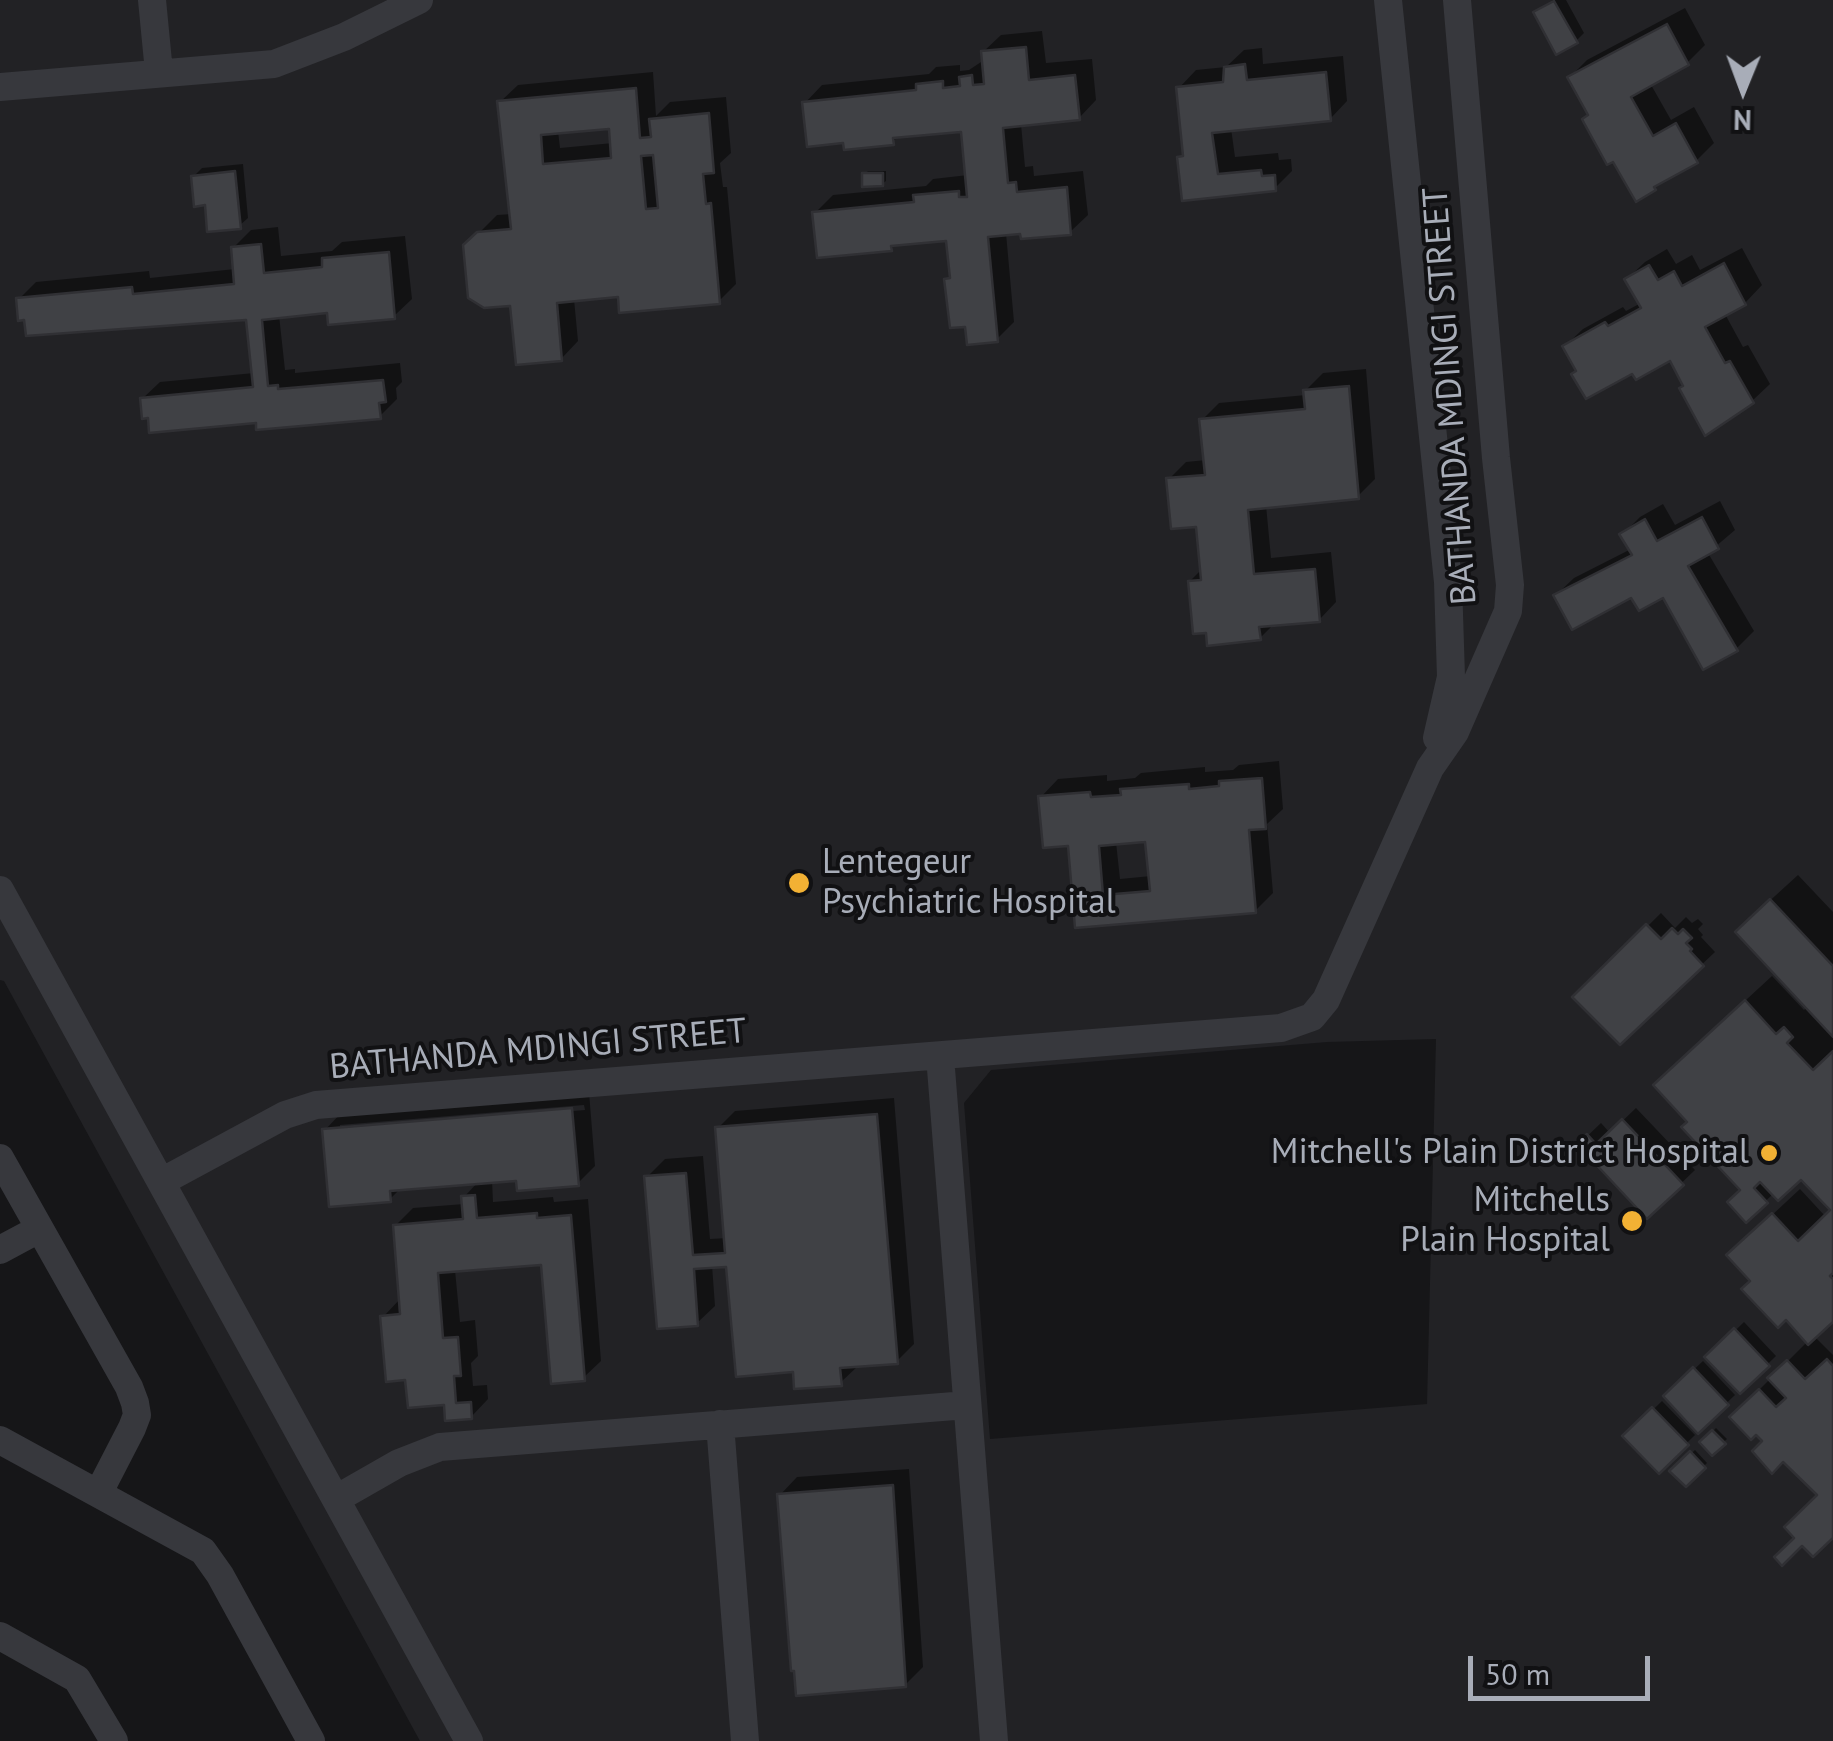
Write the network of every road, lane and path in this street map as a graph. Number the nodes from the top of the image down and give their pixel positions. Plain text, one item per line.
1 (152, 0) edge
2 (418, 0) edge
3 (1388, 0) edge
4 (1457, 0) edge
5 (159, 72) junction
6 (0, 88) edge
7 (1430, 768) junction
8 (0, 890) edge
9 (940, 1056) junction
10 (0, 1158) edge
11 (161, 1182) junction
12 (40, 1229) junction
13 (0, 1250) edge
14 (967, 1405) junction
15 (720, 1424) junction
16 (0, 1440) edge
17 (98, 1492) junction
18 (336, 1499) junction
19 (0, 1636) edge
20 (114, 1741) edge
21 (311, 1741) edge
22 (469, 1741) edge
23 (745, 1741) edge
24 (994, 1741) edge

1 - 5 street
2 - 5 street
3 - 7 street, BATHANDA MDINGI STREET
4 - 7 street, BATHANDA MDINGI STREET
5 - 6 street
7 - 9 street, BATHANDA MDINGI STREET
8 - 11 street
9 - 11 street, BATHANDA MDINGI STREET
9 - 14 street
10 - 12 street
11 - 18 street
12 - 13 street
12 - 17 street
14 - 15 street
14 - 24 street
15 - 18 street
15 - 23 street
16 - 17 street
17 - 21 street
18 - 22 street
19 - 20 street

